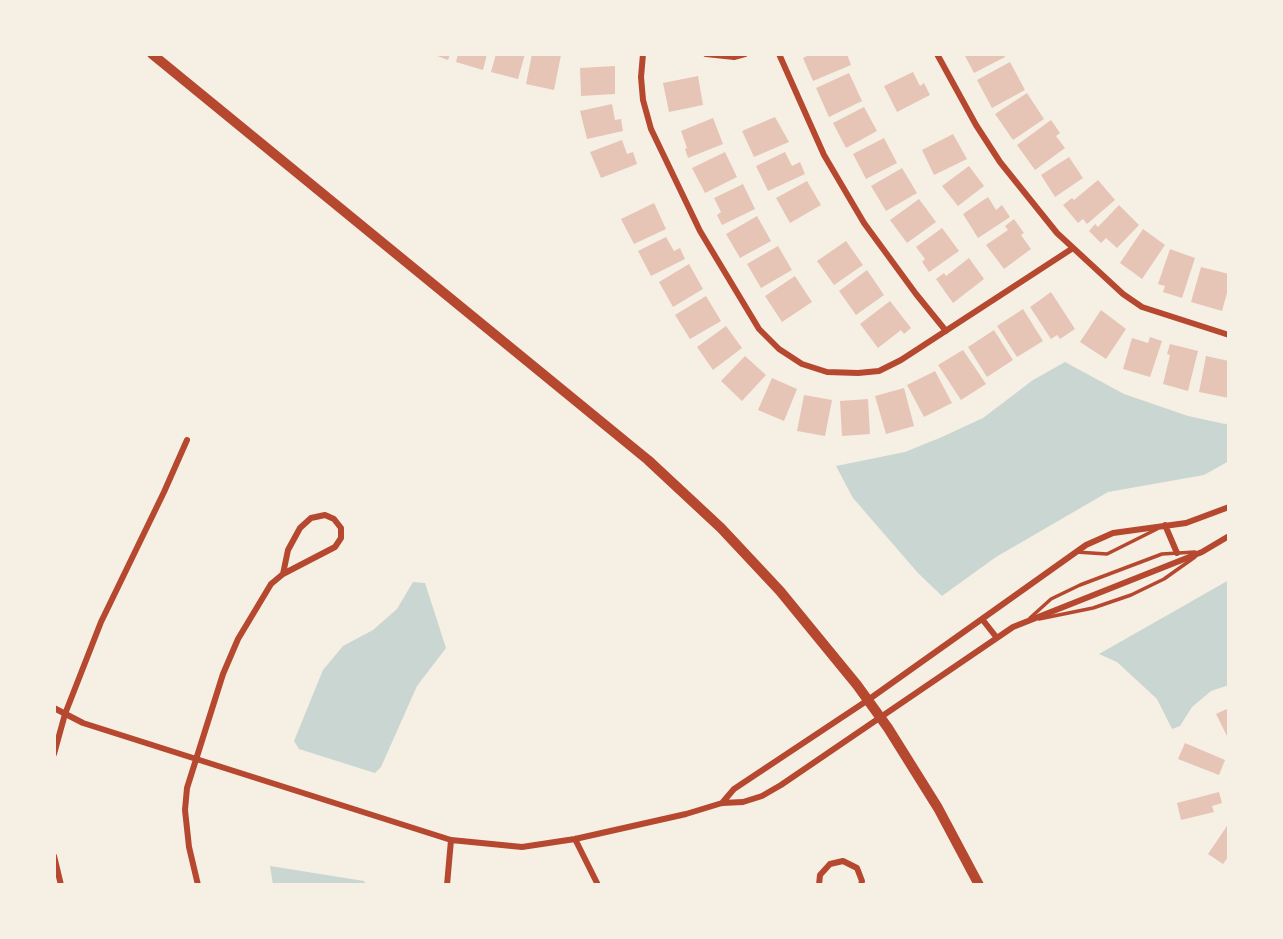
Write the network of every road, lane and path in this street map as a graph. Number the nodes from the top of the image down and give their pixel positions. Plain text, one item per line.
1 (152, 54) edge
2 (643, 54) edge
3 (706, 54) edge
4 (746, 54) edge
5 (779, 54) edge
6 (937, 54) edge
7 (1073, 248) junction
8 (946, 331) junction
9 (1229, 335) edge
10 (187, 440) dead end
11 (1229, 507) edge
12 (1165, 525) junction
13 (1229, 536) edge
14 (1076, 552) junction
15 (1202, 552) junction
16 (1177, 553) junction
17 (283, 573) junction
18 (982, 619) junction
19 (1026, 622) junction
20 (997, 638) junction
21 (868, 700) junction
22 (54, 709) edge
23 (65, 714) junction
24 (879, 717) junction
25 (54, 754) edge
26 (197, 759) junction
27 (722, 803) junction
28 (575, 839) junction
29 (451, 840) junction
30 (54, 856) edge
31 (61, 885) edge
32 (198, 885) edge
33 (447, 885) edge
34 (598, 885) edge
35 (819, 885) edge
36 (861, 885) edge
37 (979, 885) edge

1 - 21 main road
2 - 8 street
3 - 4 street
5 - 8 street
6 - 7 street
7 - 8 street
7 - 9 street
10 - 23 street
11 - 12 street
12 - 14 street
12 - 14 lane
12 - 16 street
13 - 15 street
14 - 18 street
15 - 16 lane
15 - 19 street
15 - 19 lane
16 - 19 lane
17 - 17 street
17 - 26 street
18 - 20 street
18 - 21 street
19 - 20 street
20 - 24 street
21 - 24 main road
21 - 27 street
22 - 23 street
23 - 25 street
23 - 26 street
24 - 27 street
24 - 37 main road
26 - 29 street
26 - 32 street
27 - 28 street
28 - 29 street
28 - 34 street
29 - 33 street
30 - 31 street
35 - 36 street

